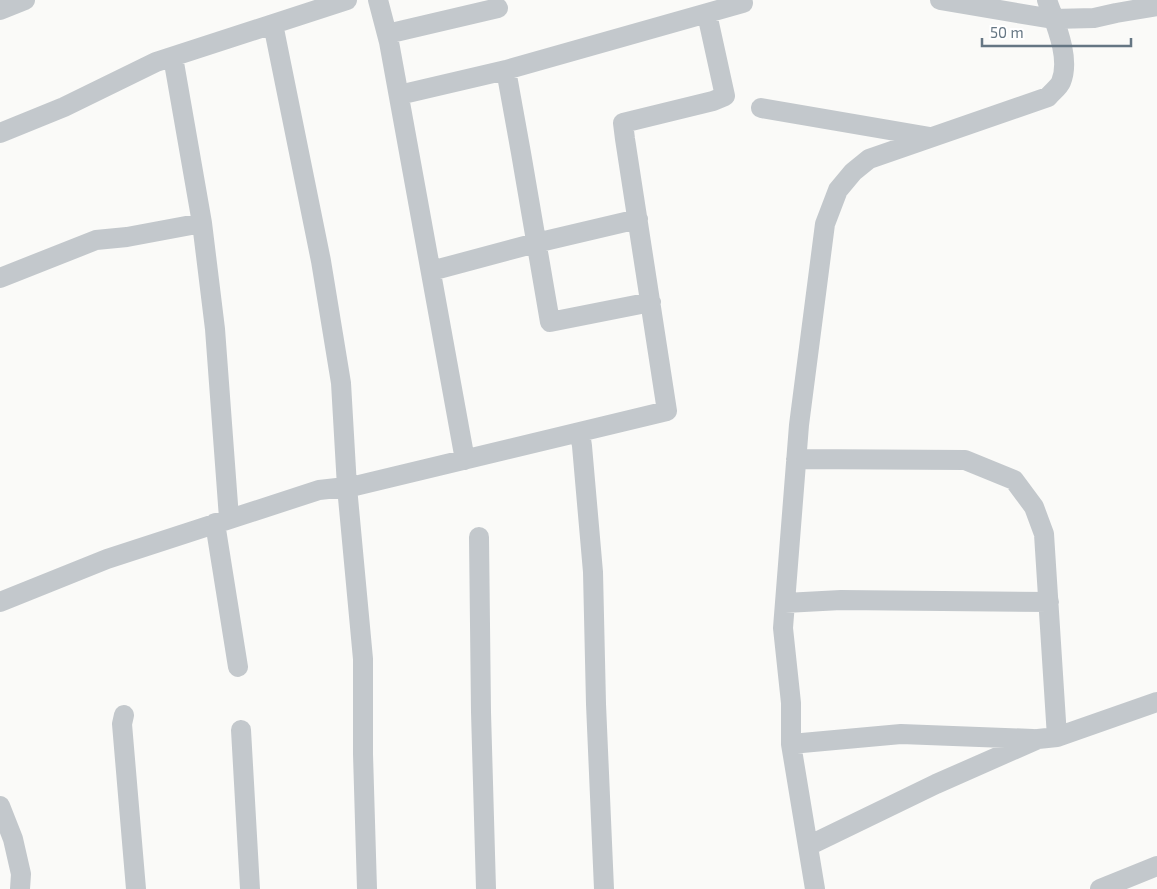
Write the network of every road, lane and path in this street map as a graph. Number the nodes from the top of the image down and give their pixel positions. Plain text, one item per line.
1 (25, 0) edge
2 (347, 0) edge
3 (378, 0) edge
4 (742, 0) edge
5 (940, 0) edge
6 (1157, 6) edge
7 (498, 8) dead end
8 (1050, 9) edge
9 (0, 10) edge
10 (707, 14) junction
11 (273, 24) junction
12 (387, 34) junction
13 (173, 57) junction
14 (506, 70) junction
15 (399, 95) junction
16 (761, 108) dead end
17 (0, 133) edge
18 (932, 137) junction
19 (638, 219) junction
20 (202, 223) junction
21 (536, 243) junction
22 (431, 271) junction
23 (0, 278) edge
24 (651, 302) junction
25 (580, 432) junction
26 (796, 459) junction
27 (465, 460) junction
28 (347, 487) junction
29 (222, 521) junction
30 (479, 537) dead end
31 (0, 601) edge
32 (1048, 602) junction
33 (785, 603) junction
34 (238, 667) dead end
35 (1157, 702) edge
36 (124, 715) dead end
37 (241, 730) dead end
38 (1048, 738) junction
39 (791, 744) junction
40 (0, 806) edge
41 (808, 846) junction
42 (1157, 866) edge
43 (20, 889) edge
44 (136, 889) edge
45 (250, 889) edge
46 (367, 889) edge
47 (486, 889) edge
48 (604, 889) edge
49 (815, 889) edge
50 (1100, 889) edge

1 - 9 street
2 - 11 street
3 - 12 street
4 - 10 street
5 - 8 street
6 - 8 street
7 - 12 street
8 - 18 street
10 - 14 street
10 - 19 street
11 - 13 street
11 - 28 street
12 - 15 street
13 - 17 street
13 - 20 street
14 - 15 street
14 - 21 street
15 - 22 street
16 - 18 street
18 - 26 street
19 - 21 street
19 - 24 street
20 - 23 street
20 - 29 street
21 - 22 street
21 - 24 street
22 - 27 street
24 - 25 street
25 - 27 street
25 - 48 street
26 - 32 street
26 - 33 street
27 - 28 street
28 - 29 street
28 - 46 street
29 - 31 street
29 - 34 street
30 - 47 street
32 - 33 street
32 - 38 street
33 - 39 street
35 - 38 street
36 - 44 street
37 - 45 street
38 - 39 street
38 - 41 street
39 - 41 street
40 - 43 street
41 - 49 street
42 - 50 street

